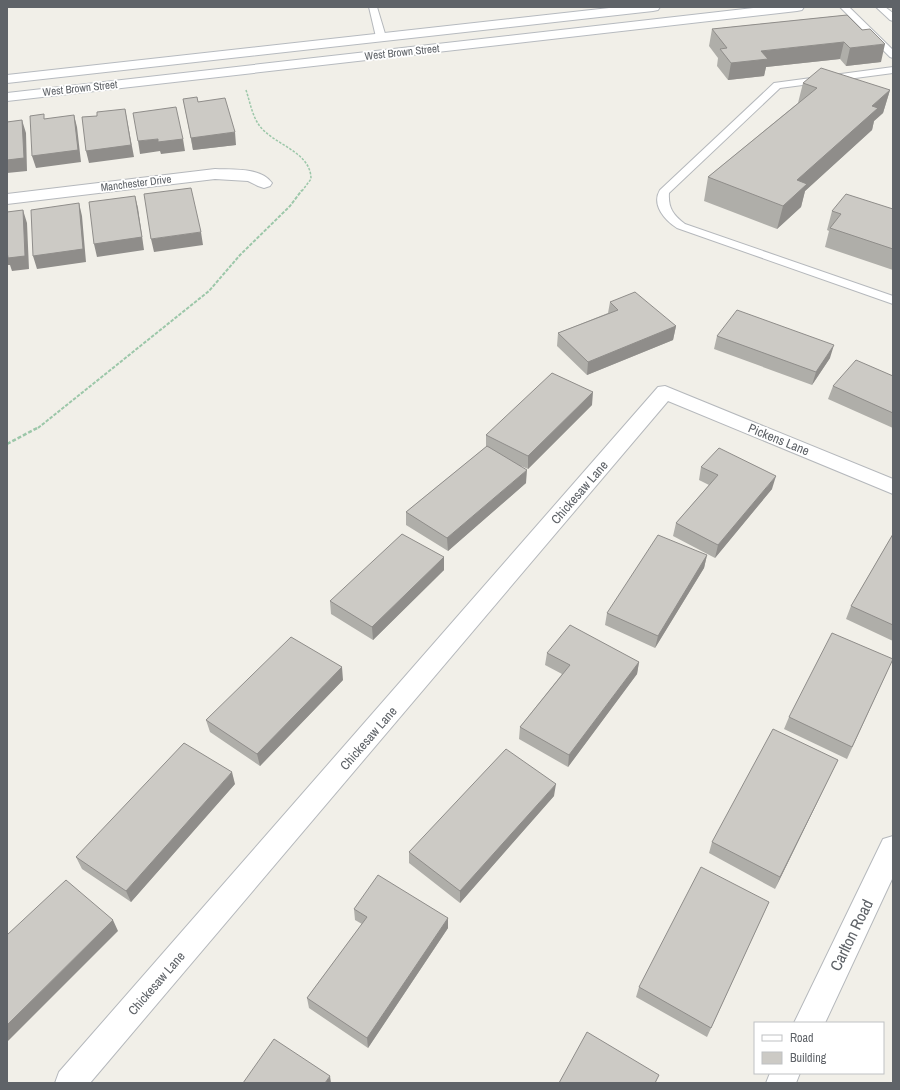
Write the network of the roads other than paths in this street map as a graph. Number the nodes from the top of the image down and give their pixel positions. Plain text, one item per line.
1 (373, 7) edge
2 (653, 7) edge
3 (797, 7) edge
4 (844, 7) edge
5 (880, 7) edge
6 (893, 18) edge
7 (381, 37) junction
8 (387, 54) junction
9 (893, 55) edge
10 (893, 70) edge
11 (7, 79) edge
12 (7, 97) edge
13 (264, 183) dead end
14 (7, 199) edge
15 (893, 300) edge
16 (665, 392) joint
17 (893, 486) edge
18 (893, 848) edge
19 (809, 1022) edge
20 (786, 1074) edge
21 (70, 1083) edge
22 (781, 1083) edge

1 - 7 lane
2 - 7 main road, West Brown Street
3 - 8 main road, West Brown Street
4 - 9 lane
5 - 6 lane
7 - 8 main road
7 - 11 main road, West Brown Street
8 - 12 main road, West Brown Street
10 - 15 lane
13 - 14 main road, Manchester Drive
16 - 17 main road, Pickens Lane
16 - 21 main road, Chickesaw Lane
18 - 19 main road, Carlton Road
20 - 22 main road

